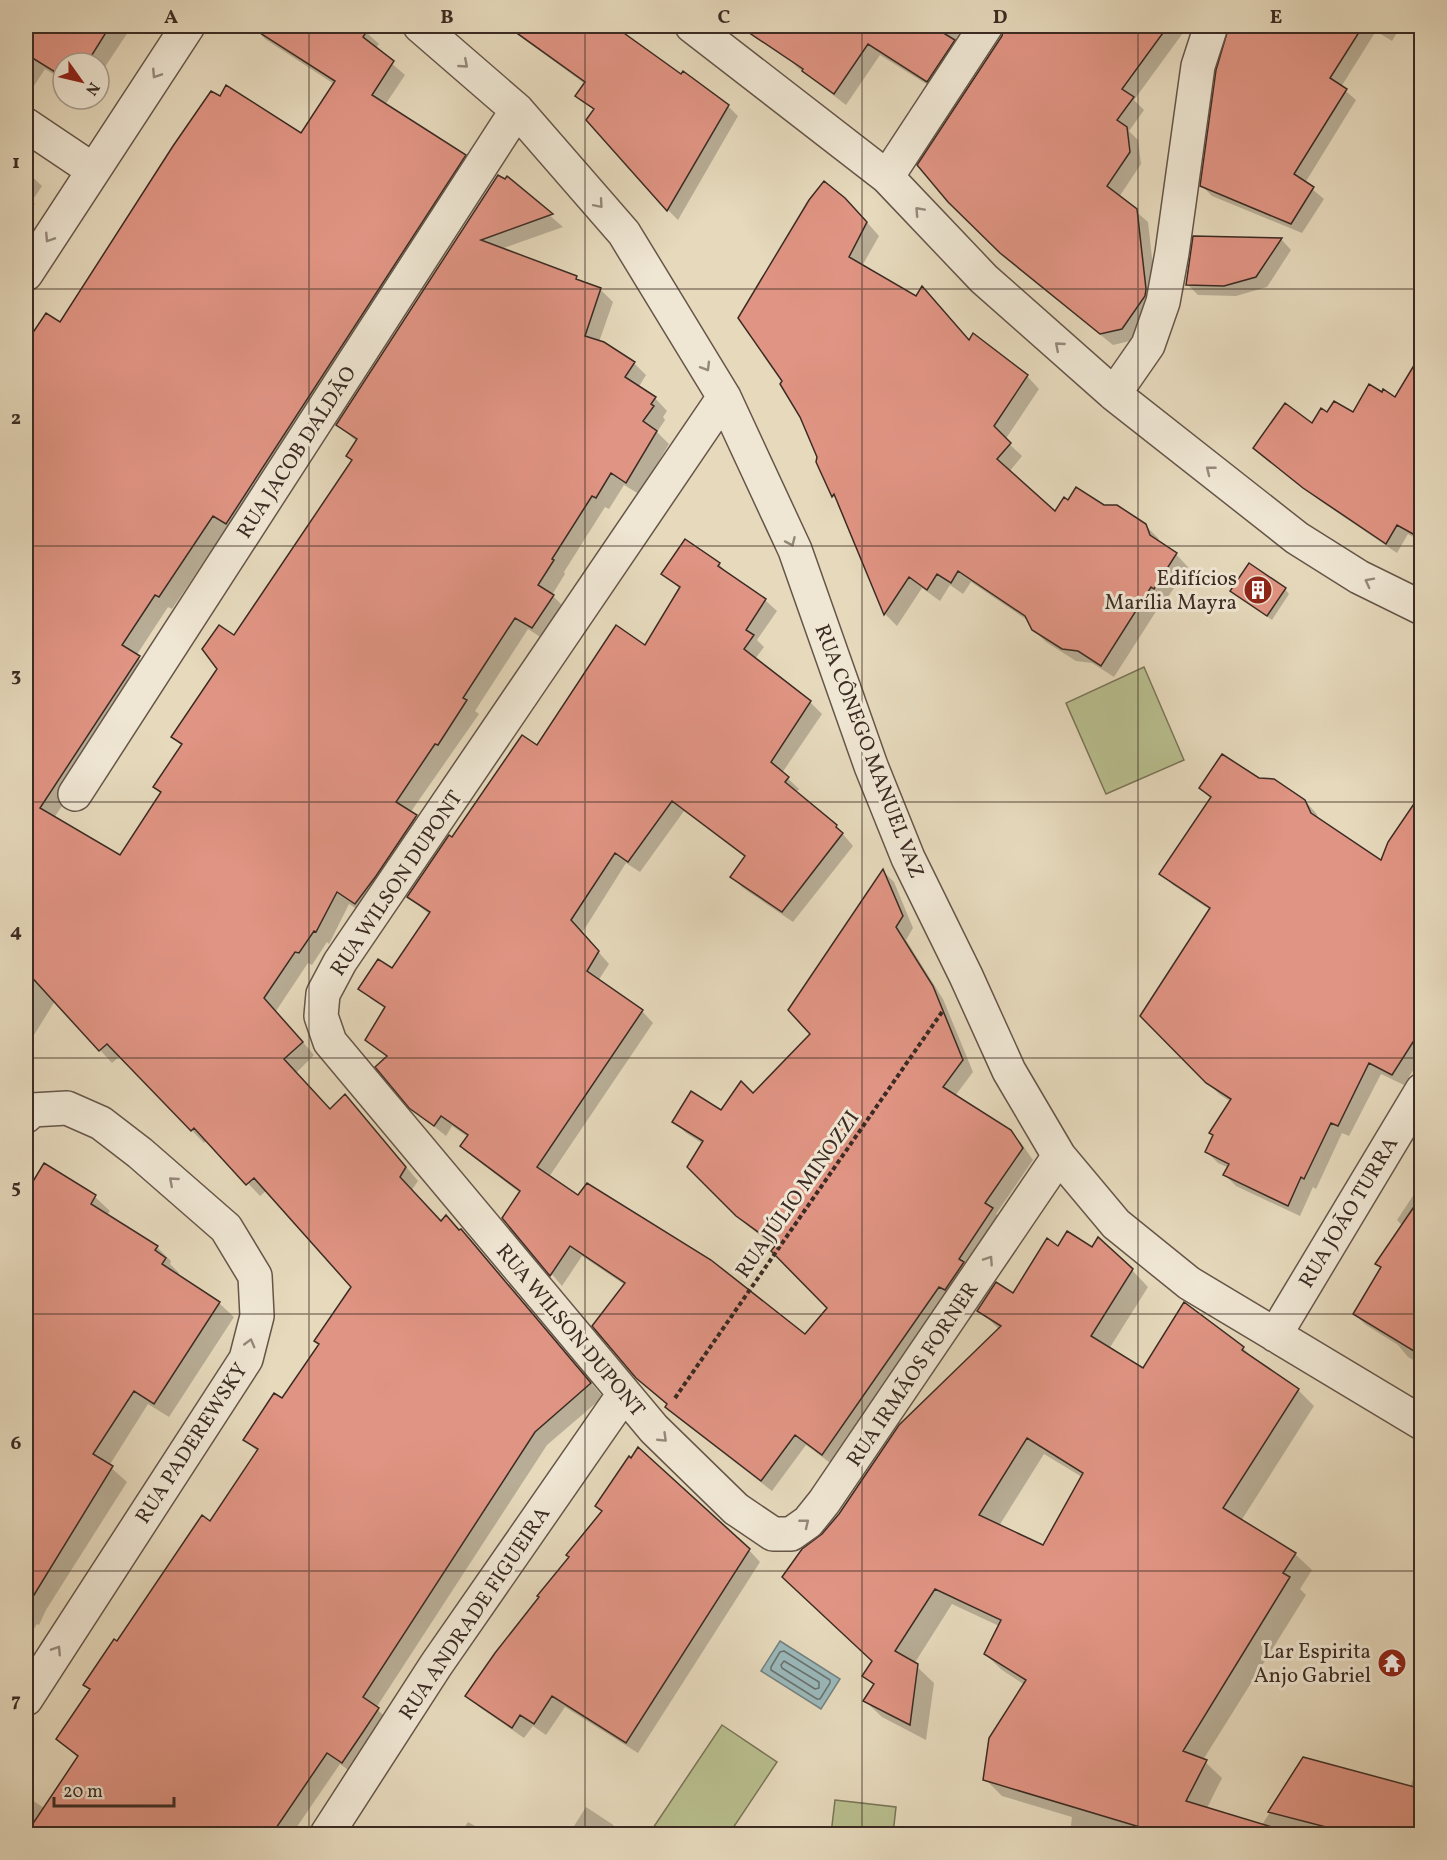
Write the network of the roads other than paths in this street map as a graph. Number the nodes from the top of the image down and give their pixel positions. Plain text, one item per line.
1 (188, 26) edge
2 (420, 26) edge
3 (692, 26) edge
4 (986, 26) edge
5 (1211, 26) edge
6 (517, 110) junction
7 (26, 124) edge
8 (93, 170) junction
9 (887, 177) junction
10 (26, 274) edge
11 (1114, 394) junction
12 (724, 397) junction
13 (1419, 602) edge
14 (75, 794) dead end
15 (1422, 1090) edge
16 (26, 1116) edge
17 (1059, 1156) junction
18 (1275, 1335) junction
19 (624, 1394) junction
20 (1422, 1423) edge
21 (736, 1509) joint
22 (26, 1699) edge
23 (327, 1834) edge

1 -> 8 street
2 -> 6 street, RUA CÔNEGO MANUEL VAZ
3 - 9 street
4 - 9 street
5 - 11 street
6 -> 12 street, RUA CÔNEGO MANUEL VAZ
6 - 14 street, RUA JACOB DALDÃO
7 - 8 street
8 -> 10 street
11 -> 9 street
13 -> 11 street
12 -> 17 street, RUA CÔNEGO MANUEL VAZ
12 - 19 street, RUA WILSON DUPONT
15 - 18 street, RUA JOÃO TURRA
22 -> 16 street, RUA PADEREWSKY
17 - 18 street, RUA CÔNEGO MANUEL VAZ
21 -> 17 street, RUA IRMÃOS FORNER
18 - 20 street, RUA CÔNEGO MANUEL VAZ
19 -> 21 street, RUA WILSON DUPONT
19 - 23 street, RUA ANDRADE FIGUEIRA

